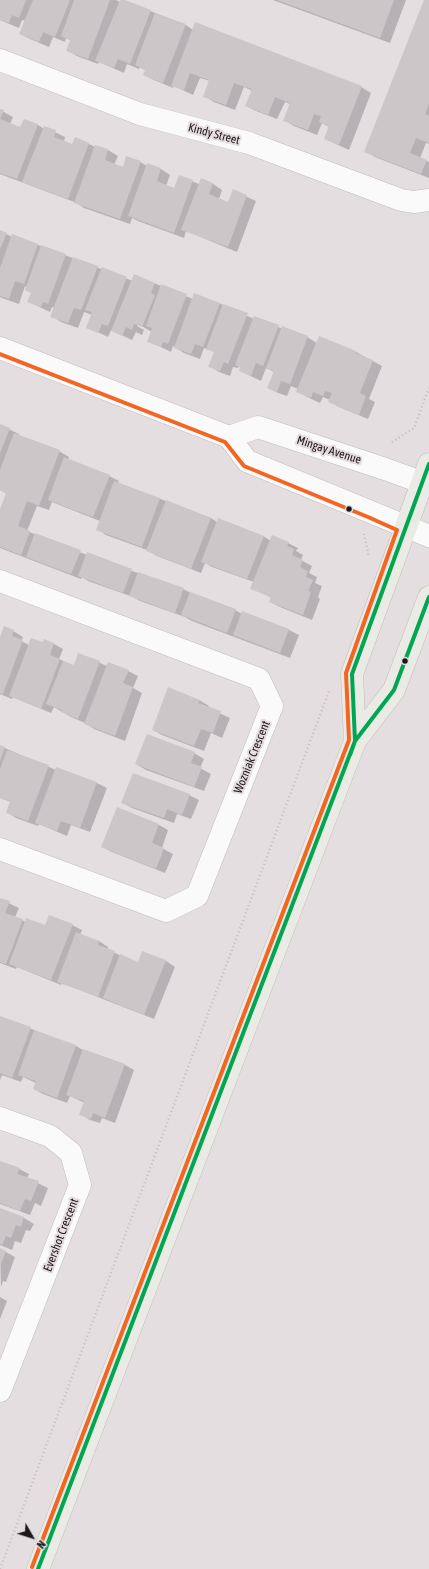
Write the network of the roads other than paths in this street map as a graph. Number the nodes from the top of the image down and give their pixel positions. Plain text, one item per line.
1 (0, 60) edge
2 (429, 200) edge
3 (0, 348) edge
4 (229, 437) junction
5 (427, 477) edge
6 (405, 527) junction
7 (429, 536) edge
8 (0, 581) edge
9 (429, 597) edge
10 (355, 741) junction
11 (0, 849) edge
12 (0, 1118) edge
13 (0, 1391) edge
14 (38, 1569) edge

1 - 2 street, Kindy Street
3 - 4 street
4 - 5 street, Mingay Avenue
4 - 6 street
5 - 6 main road
6 - 7 street
6 - 10 main road
8 - 11 street, Wozniak Crescent
9 - 10 main road
10 - 14 main road
12 - 13 street, Evershot Crescent

